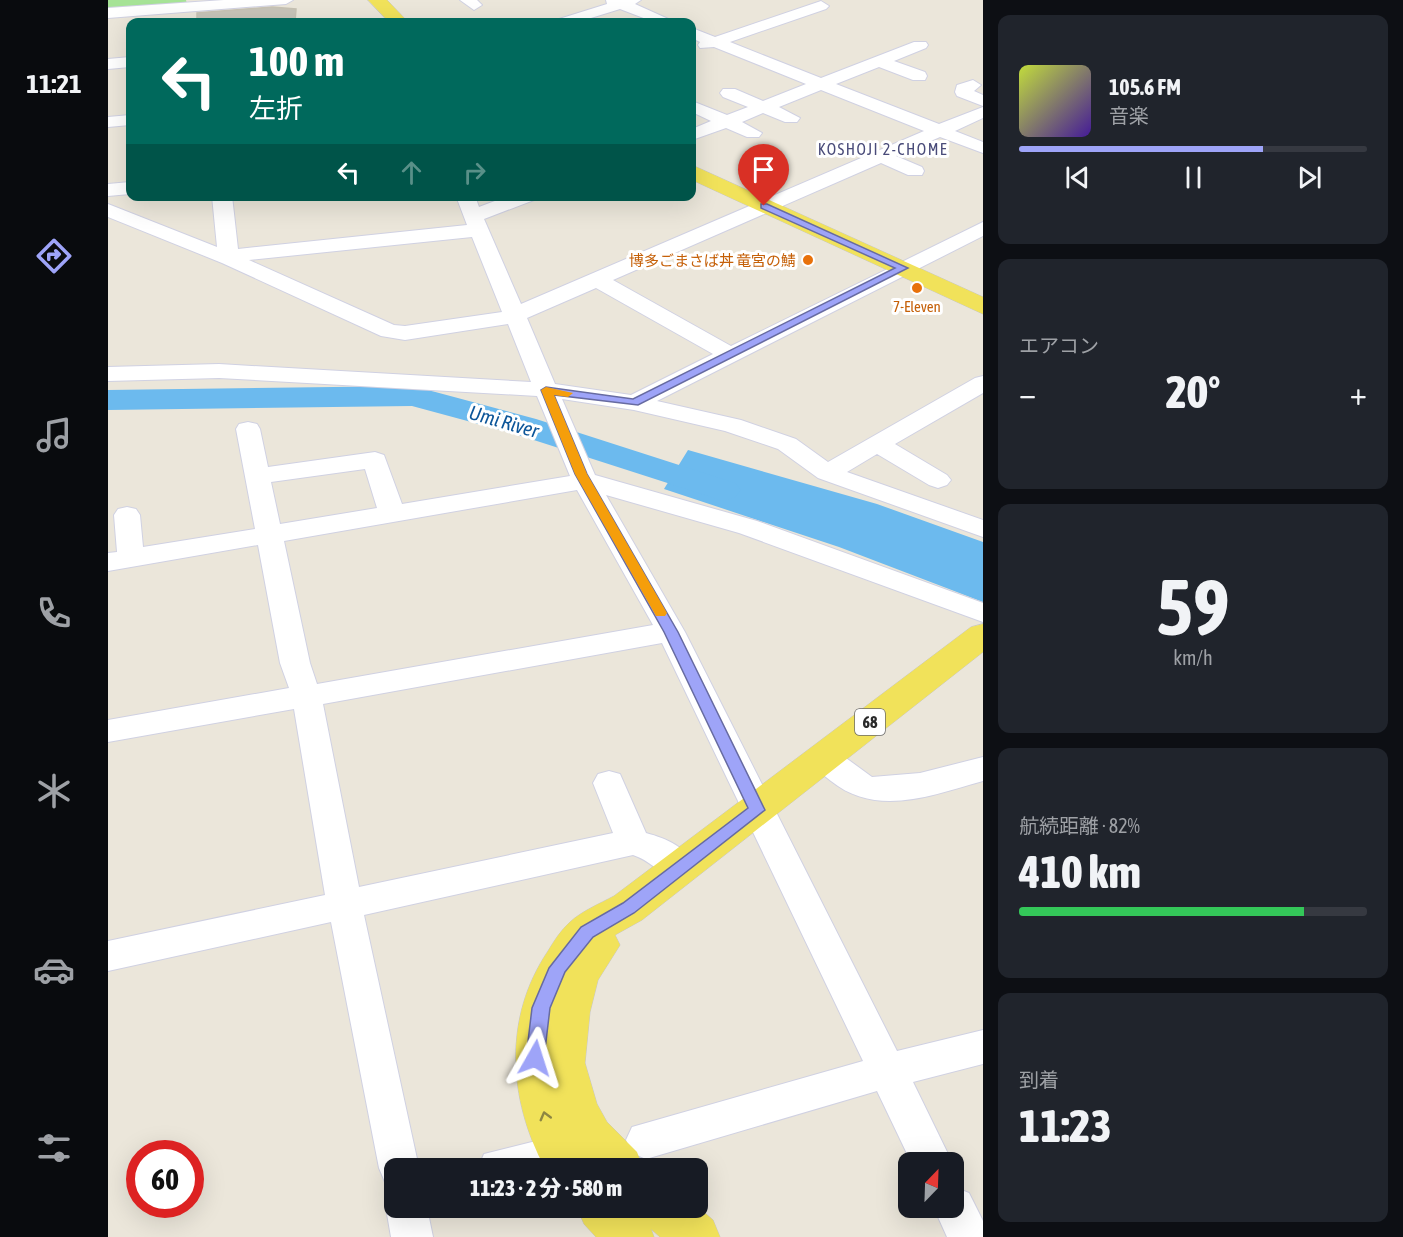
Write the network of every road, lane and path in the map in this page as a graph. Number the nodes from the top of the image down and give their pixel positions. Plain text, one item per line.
1 (286, 0) edge
2 (377, 0) edge
3 (622, 1) edge
4 (821, 6) dead end
5 (193, 10) edge
6 (108, 13) edge
7 (751, 15) dead end
8 (393, 18) edge
9 (575, 18) edge
10 (658, 18) edge
11 (771, 23) junction
12 (791, 23) junction
13 (816, 26) dead end
14 (696, 35) edge
15 (714, 42) junction
16 (867, 45) dead end
17 (920, 45) dead end
18 (696, 49) edge
19 (747, 54) junction
20 (887, 58) junction
21 (729, 61) dead end
22 (126, 62) edge
23 (108, 64) edge
24 (919, 76) dead end
25 (821, 83) junction
26 (973, 85) dead end
27 (729, 93) dead end
28 (983, 101) edge
29 (762, 107) junction
30 (696, 108) edge
31 (983, 112) edge
32 (791, 118) dead end
33 (126, 120) edge
34 (108, 122) edge
35 (725, 122) junction
36 (940, 130) junction
37 (696, 133) edge
38 (753, 134) dead end
39 (983, 148) edge
40 (880, 156) junction
41 (915, 171) dead end
42 (696, 174) edge
43 (126, 188) edge
44 (108, 190) edge
45 (223, 201) edge
46 (512, 201) edge
47 (764, 206) junction
48 (108, 210) edge
49 (473, 214) edge
50 (983, 228) edge
51 (229, 258) junction
52 (903, 268) junction
53 (596, 279) junction
54 (983, 306) edge
55 (515, 315) junction
56 (730, 355) junction
57 (108, 374) edge
58 (983, 383) edge
59 (550, 397) junction
60 (634, 402) junction
61 (248, 429) dead end
62 (877, 444) junction
63 (827, 473) junction
64 (257, 476) junction
65 (584, 477) junction
66 (938, 480) dead end
67 (392, 514) junction
68 (127, 515) dead end
69 (983, 529) edge
70 (270, 536) junction
71 (119, 560) edge
72 (983, 613) edge
73 (671, 632) junction
74 (983, 635) edge
75 (306, 694) junction
76 (108, 731) edge
77 (824, 758) junction
78 (983, 770) edge
79 (609, 783) dead end
80 (757, 810) junction
81 (633, 843) junction
82 (680, 868) junction
83 (345, 906) junction
84 (628, 908) junction
85 (108, 956) edge
86 (983, 1047) edge
87 (888, 1071) junction
88 (927, 1152) edge
89 (633, 1154) edge
90 (397, 1158) edge
91 (554, 1158) edge
92 (408, 1218) edge
93 (611, 1218) edge
94 (674, 1218) edge
95 (960, 1218) edge
96 (412, 1237) edge
97 (630, 1237) edge
98 (696, 1237) edge
99 (969, 1237) edge

1 - 5 street
2 - 8 main road
3 - 9 street
3 - 10 street
4 - 12 street
5 - 6 street
7 - 11 street
11 - 12 street
11 - 15 street
12 - 13 street
14 - 15 street
15 - 18 street
15 - 19 street
16 - 20 street
17 - 20 street
19 - 21 street
19 - 25 street
20 - 24 street
20 - 25 street
22 - 23 street
25 - 29 street
25 - 36 street
26 - 28 street
27 - 29 street
29 - 32 street
29 - 35 street
30 - 35 street
31 - 36 street
33 - 34 street
35 - 37 street
35 - 38 street
36 - 39 street
36 - 40 street
40 - 41 street
40 - 47 street
42 - 47 main road
43 - 44 street
45 - 51 street
46 - 49 street
47 - 52 main road
47 - 53 street
48 - 51 street
49 - 51 street
49 - 55 street
50 - 52 street
51 - 55 street
52 - 54 main road
52 - 56 street
53 - 55 street
53 - 56 street
55 - 59 street
56 - 60 street
57 - 59 street
58 - 62 street
59 - 60 street
59 - 65 street
60 - 63 street
61 - 64 street
62 - 63 street
62 - 66 street
63 - 69 street
64 - 67 street
64 - 70 street
65 - 67 street
65 - 72 street
65 - 73 street
67 - 70 street
68 - 71 street
70 - 71 street
70 - 75 street
73 - 75 street
73 - 80 street
74 - 77 main road, 68
75 - 76 street
75 - 83 street
77 - 78 street
77 - 80 main road, 68
79 - 81 street
80 - 82 main road, 68
80 - 87 street
81 - 82 street
81 - 83 street
82 - 84 main road, 68
83 - 85 street
83 - 90 street
84 - 89 main road, 68
91 -> 84 main road, 68
86 - 87 street
87 - 88 street
87 - 89 street
92 - 96 street
93 - 97 main road
94 - 98 main road
95 - 99 street

